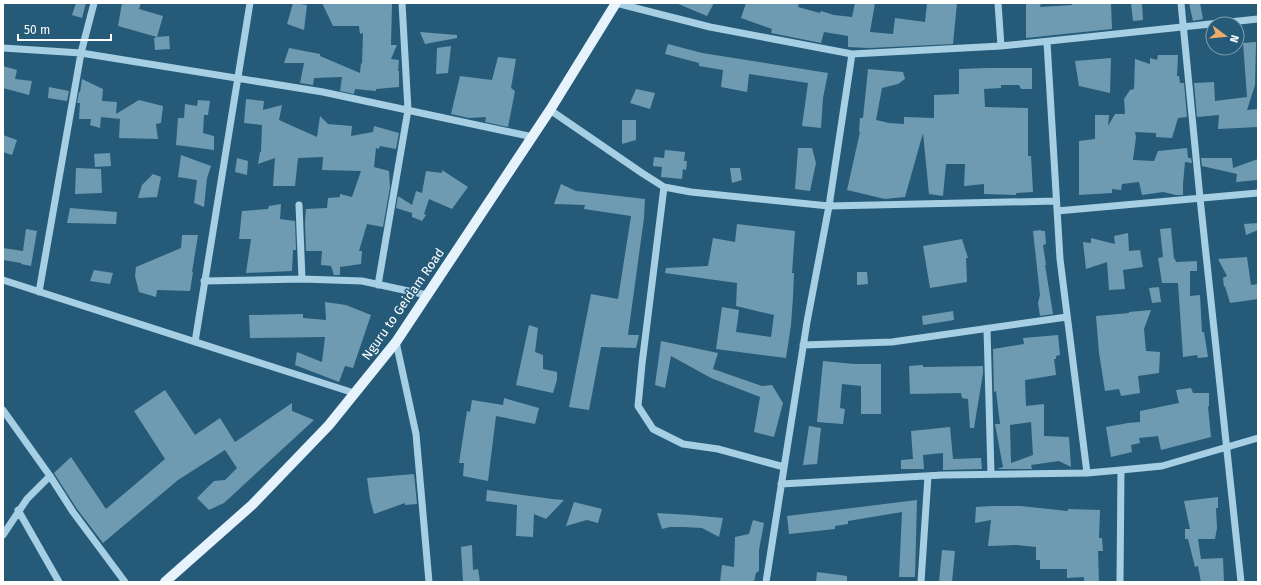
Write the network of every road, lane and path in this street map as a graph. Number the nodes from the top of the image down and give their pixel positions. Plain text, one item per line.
1 (94, 3) edge
2 (250, 3) edge
3 (402, 3) edge
4 (616, 3) edge
5 (998, 3) edge
6 (1181, 3) edge
7 (1258, 19) edge
8 (1184, 26) junction
9 (1047, 42) junction
10 (1001, 46) junction
11 (3, 48) edge
12 (81, 53) junction
13 (852, 54) junction
14 (237, 78) junction
15 (408, 110) junction
16 (550, 110) junction
17 (532, 137) junction
18 (664, 186) junction
19 (1258, 193) edge
20 (1200, 198) junction
21 (1056, 202) junction
22 (299, 205) dead end
23 (829, 206) junction
24 (1057, 211) junction
25 (302, 279) junction
26 (3, 280) edge
27 (204, 281) junction
28 (378, 285) junction
29 (39, 292) junction
30 (427, 295) junction
31 (1067, 317) junction
32 (987, 329) junction
33 (194, 342) junction
34 (396, 342) junction
35 (803, 345) junction
36 (354, 394) junction
37 (3, 410) edge
38 (1258, 438) edge
39 (1227, 448) junction
40 (784, 467) junction
41 (1121, 470) junction
42 (1087, 473) junction
43 (990, 474) junction
44 (50, 476) junction
45 (928, 476) junction
46 (781, 484) junction
47 (18, 510) junction
48 (3, 535) edge
49 (59, 582) edge
50 (125, 582) edge
51 (165, 582) edge
52 (429, 582) edge
53 (766, 582) edge
54 (921, 582) edge
55 (1120, 582) edge
56 (1241, 582) edge

1 - 12 street
2 - 14 street
3 - 15 street
4 - 13 street
4 - 16 main road, Nguru to Geidam Road
5 - 10 street
6 - 8 street
7 - 8 street
8 - 9 street
8 - 20 street
9 - 10 street
9 - 21 street
10 - 13 street
11 - 12 street
12 - 14 street
12 - 29 street
13 - 23 street
14 - 15 street
14 - 27 street
15 - 17 street
15 - 28 street
16 - 17 main road, Nguru to Geidam Road
16 - 18 street
17 - 30 main road, Nguru to Geidam Road
18 - 23 street
18 - 40 street
19 - 20 street
20 - 24 street
20 - 39 street
21 - 23 street
21 - 24 street
22 - 25 street
23 - 35 street
24 - 31 street
25 - 27 street
25 - 28 street
26 - 29 street
27 - 33 street
28 - 30 street
29 - 33 street
30 - 34 main road, Nguru to Geidam Road
31 - 32 street
31 - 42 street
32 - 35 street
32 - 43 street
33 - 36 street
34 - 36 main road, Nguru to Geidam Road
34 - 52 street
35 - 40 street
36 - 51 main road, Nguru to Geidam Road
37 - 44 street
38 - 39 street
39 - 41 street
39 - 56 street
40 - 46 street
41 - 42 street
41 - 55 street
42 - 43 street
43 - 45 street
44 - 47 street
44 - 50 street
45 - 46 street
45 - 54 street
46 - 53 street
47 - 48 street
47 - 49 street

